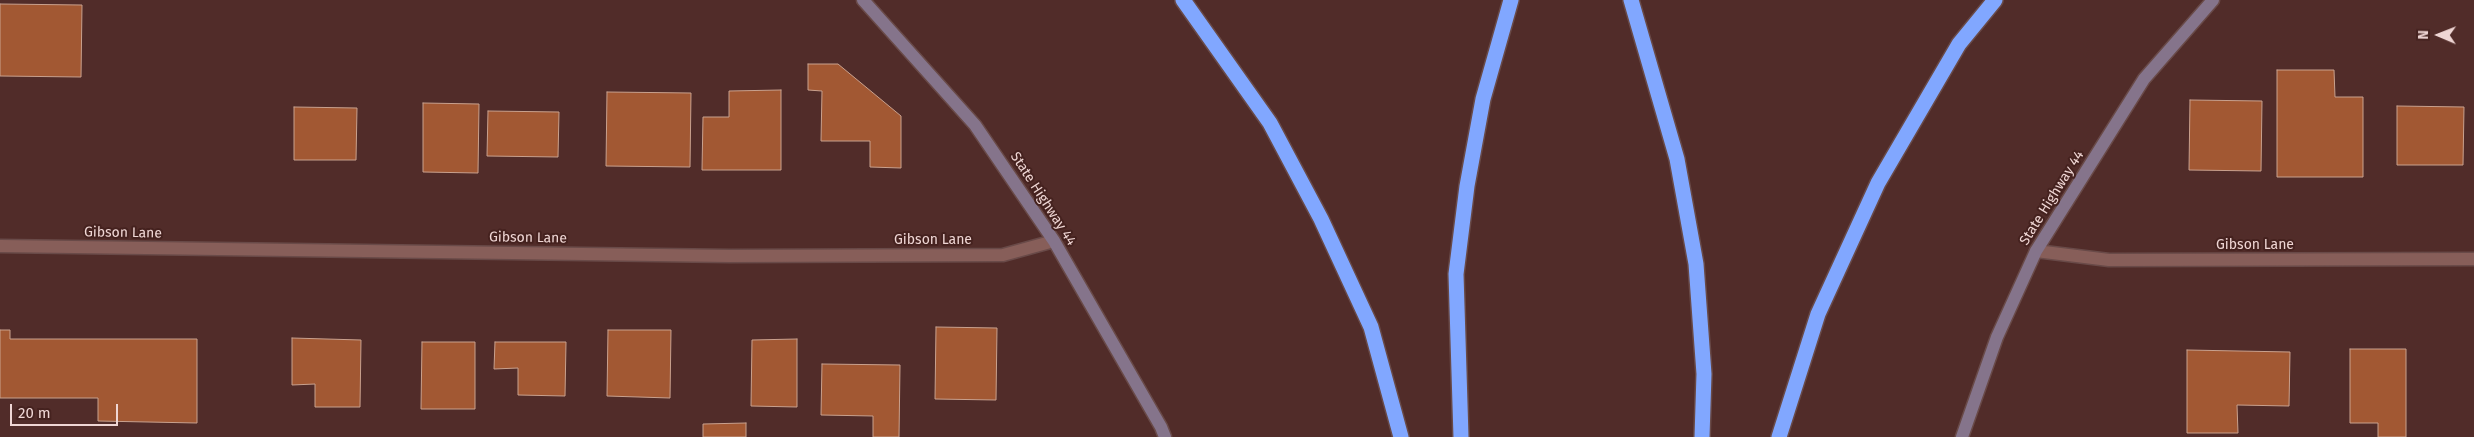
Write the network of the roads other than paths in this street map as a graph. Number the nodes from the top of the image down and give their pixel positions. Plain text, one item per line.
1 (863, 0) edge
2 (1183, 0) edge
3 (1511, 0) edge
4 (1631, 0) edge
5 (1995, 0) edge
6 (2213, 0) edge
7 (1054, 241) junction
8 (0, 246) edge
9 (2036, 251) junction
10 (2474, 259) edge
11 (1165, 437) edge
12 (1401, 437) edge
13 (1461, 437) edge
14 (1702, 437) edge
15 (1779, 437) edge
16 (1962, 437) edge

1 - 7 main road, State Highway 44
2 - 12 highway
3 - 13 highway
4 - 14 highway
5 - 15 highway
6 - 9 main road, State Highway 44
7 - 8 street, Gibson Lane
7 - 11 main road, State Highway 44
9 - 10 street, Gibson Lane
9 - 16 main road, State Highway 44

